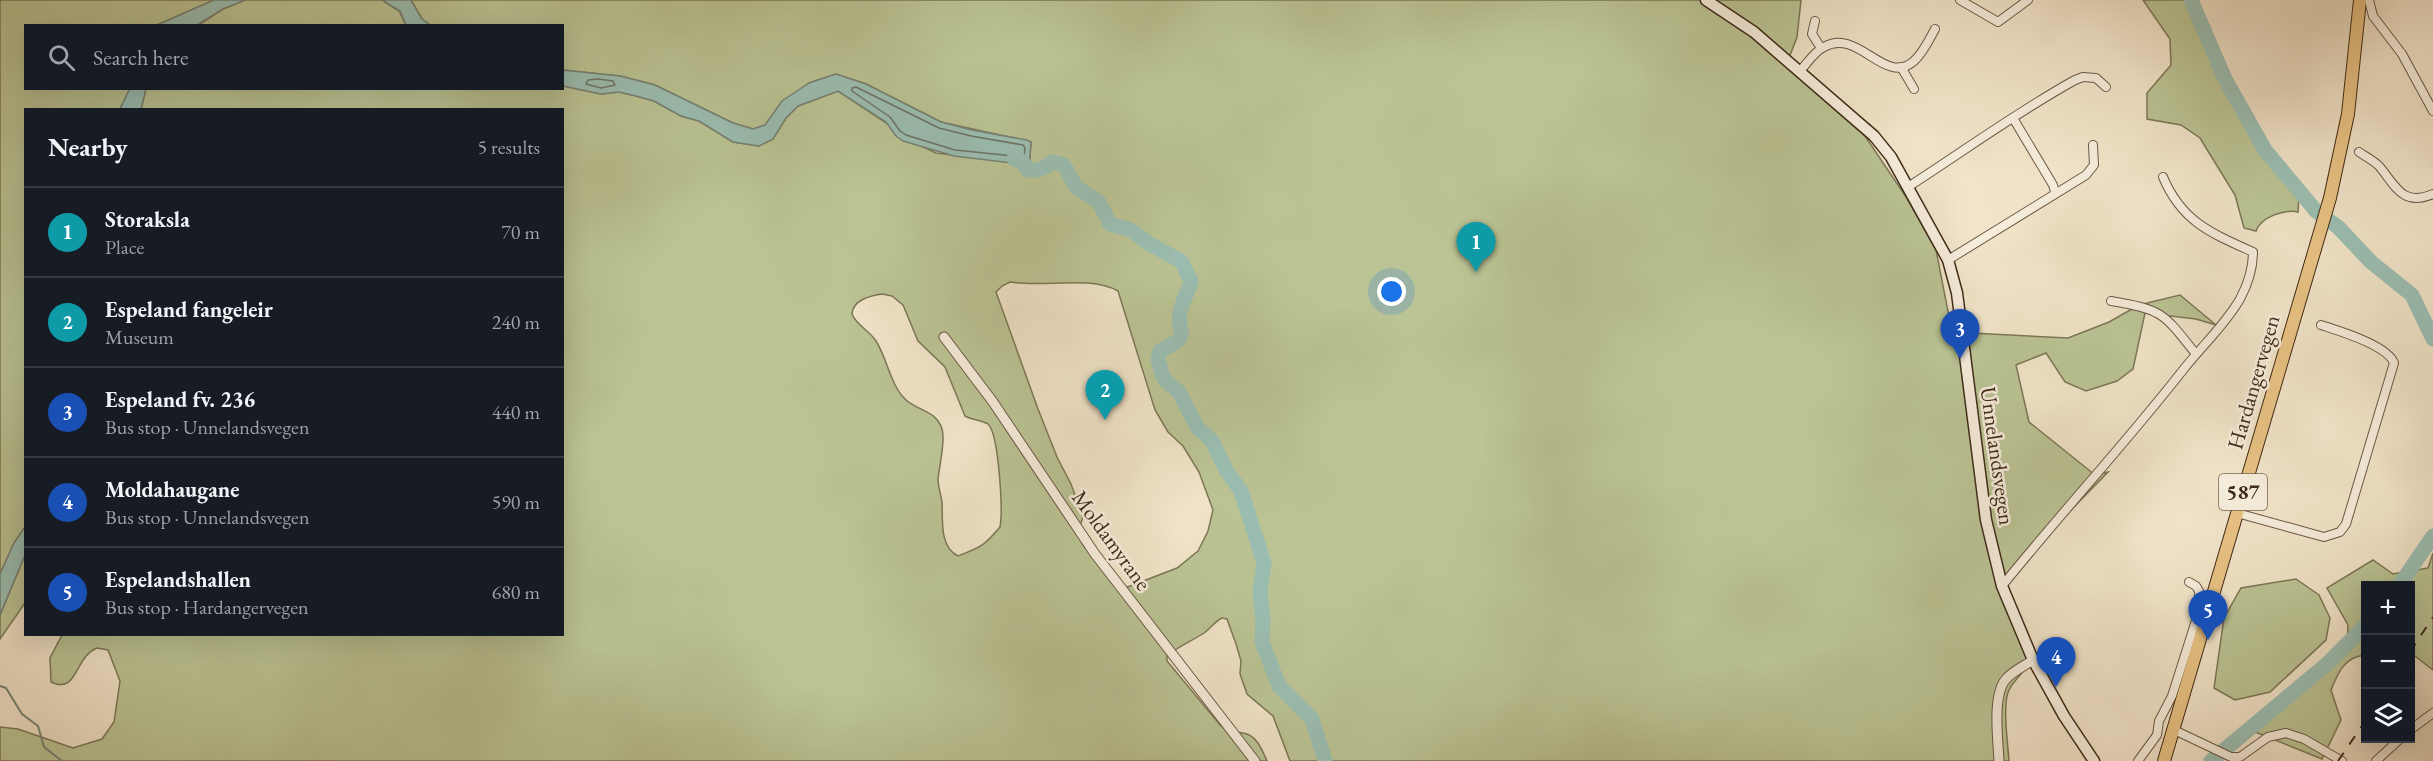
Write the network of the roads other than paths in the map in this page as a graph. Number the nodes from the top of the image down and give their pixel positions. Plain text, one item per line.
1 (1706, 0) edge
2 (1960, 0) edge
3 (2028, 0) edge
4 (2360, 0) edge
5 (2368, 0) edge
6 (1815, 21) dead end
7 (1935, 29) dead end
8 (1821, 48) junction
9 (1902, 67) junction
10 (1801, 70) junction
11 (2106, 87) dead end
12 (1914, 89) dead end
13 (2433, 111) edge
14 (2013, 118) junction
15 (2093, 145) dead end
16 (2359, 152) dead end
17 (2163, 177) dead end
18 (1908, 187) junction
19 (2055, 192) junction
20 (2433, 194) edge
21 (1948, 260) junction
22 (2111, 301) dead end
23 (2321, 325) dead end
24 (945, 337) dead end
25 (2196, 354) junction
26 (2236, 513) junction
27 (2189, 582) dead end
28 (2002, 586) junction
29 (2033, 660) junction
30 (2433, 713) edge
31 (2415, 726) edge
32 (2172, 729) junction
33 (2396, 743) edge
34 (1255, 761) edge
35 (1999, 761) edge
36 (2094, 761) edge
37 (2138, 761) edge
38 (2164, 761) edge
39 (2342, 761) edge
40 (2376, 761) edge

1 - 10 main road, Unnelandsvegen
2 - 3 street
4 - 26 main road, Hardangervegen / 587
5 - 13 street
6 - 8 street
7 - 9 street
8 - 9 street
8 - 10 street
9 - 12 street
10 - 18 main road, Unnelandsvegen
11 - 14 street
14 - 18 street
14 - 19 street
15 - 19 street
16 - 20 street
17 - 25 street, Unnelandsvegen
18 - 21 main road, Unnelandsvegen
19 - 21 street
21 - 28 main road, Unnelandsvegen
22 - 25 street
23 - 26 street
24 - 34 street, Moldamyrane
25 - 28 street, Unnelandsvegen
26 - 32 main road, Hardangervegen / 587
27 - 37 street
28 - 29 main road, Unnelandsvegen
29 - 35 street
29 - 36 main road, Unnelandsvegen
30 - 31 street
32 - 38 main road, Hardangervegen / 587
32 - 39 street
33 - 40 street

